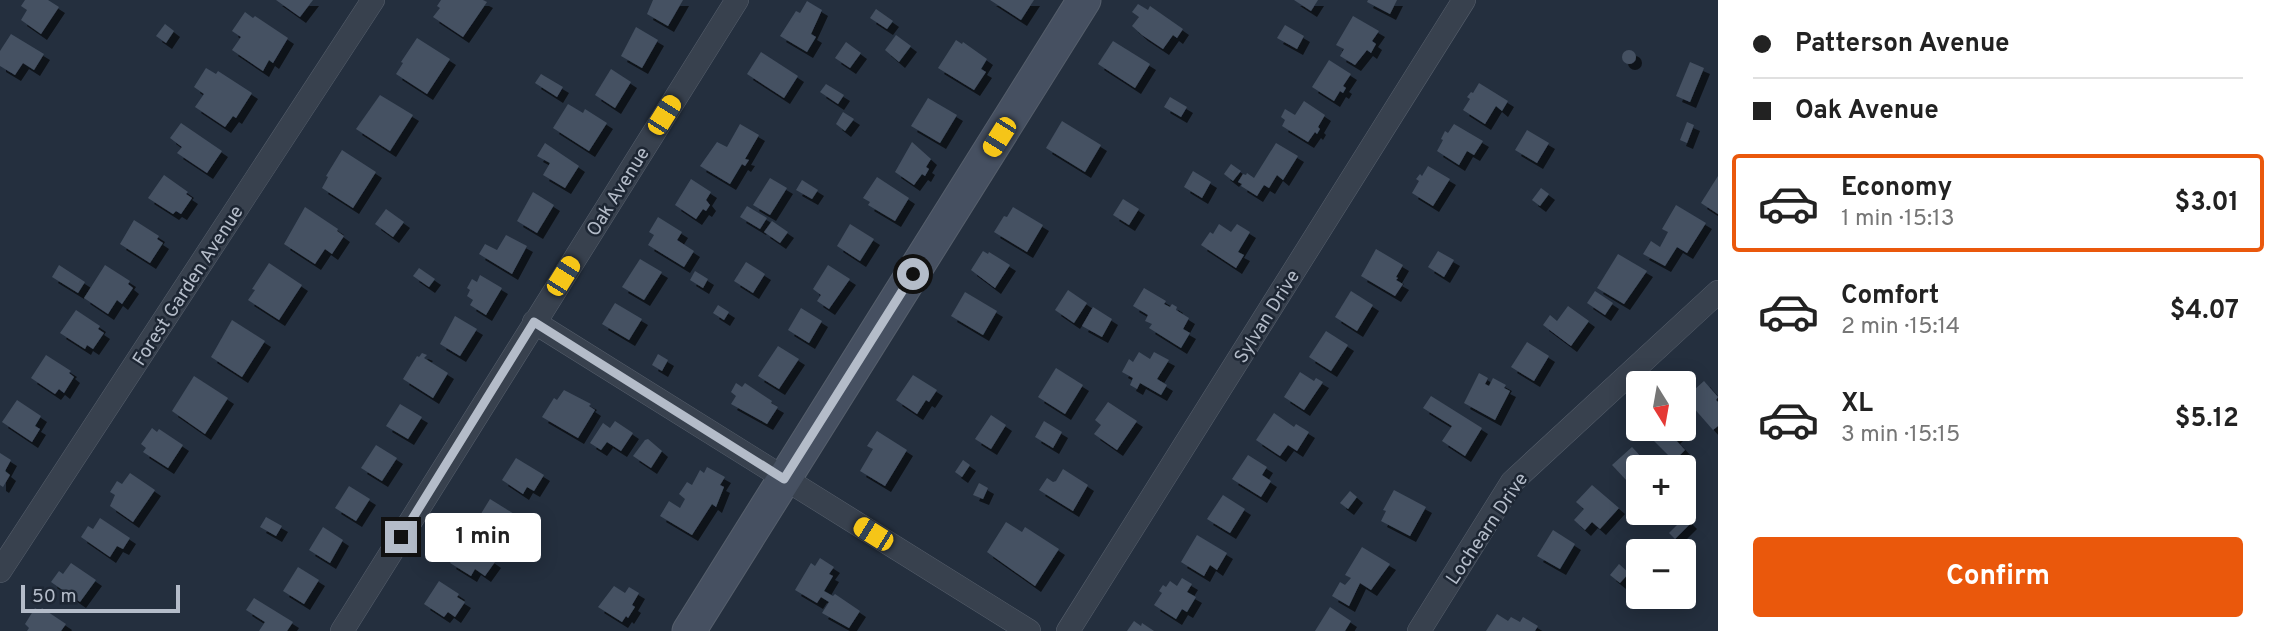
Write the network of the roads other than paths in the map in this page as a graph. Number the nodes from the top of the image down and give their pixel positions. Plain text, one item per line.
1 (373, 0) edge
2 (737, 0) edge
3 (1084, 0) edge
4 (1464, 0) edge
5 (1718, 292) edge
6 (534, 322) junction
7 (784, 479) junction
8 (0, 571) edge
9 (342, 631) edge
10 (689, 631) edge
11 (1029, 631) edge
12 (1068, 631) edge
13 (1419, 631) edge

1 - 8 street, Forest Garden Avenue
2 - 6 street, Oak Avenue
3 - 7 main road
4 - 12 street, Sylvan Drive
5 - 13 street, Lochearn Drive
6 - 7 street
6 - 9 street, Oak Avenue
7 - 10 main road
7 - 11 street

